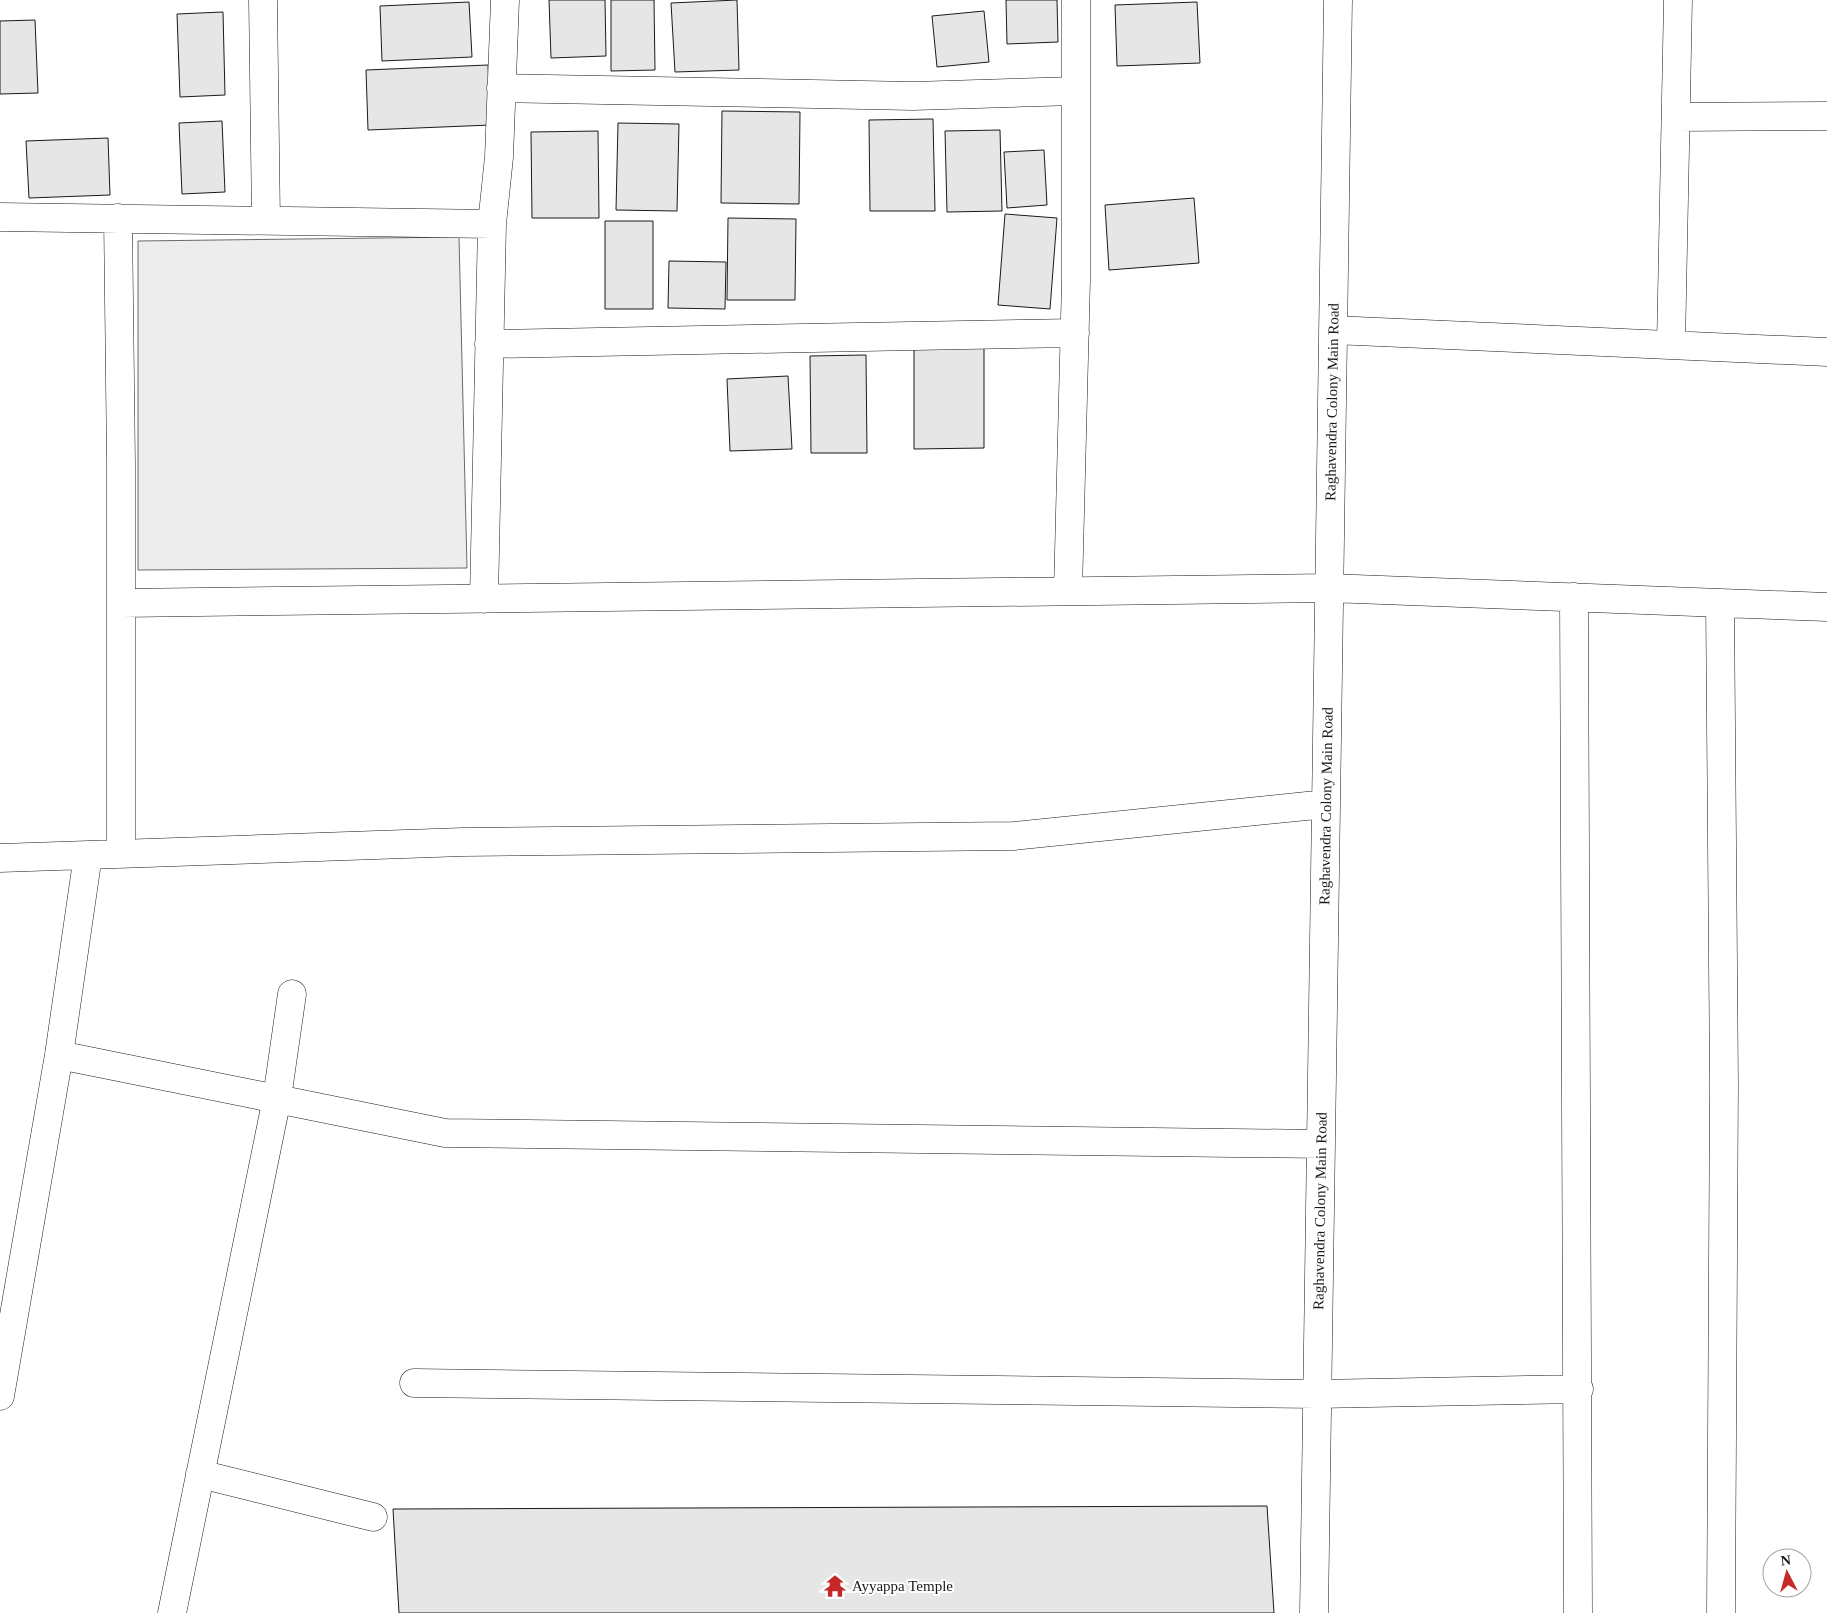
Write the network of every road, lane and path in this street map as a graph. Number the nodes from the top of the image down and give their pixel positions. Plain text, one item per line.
1 (263, 0) edge
2 (505, 0) edge
3 (1076, 0) edge
4 (1338, 0) edge
5 (1678, 0) edge
6 (501, 88) junction
7 (1076, 91) junction
8 (1827, 116) edge
9 (1678, 117) junction
10 (0, 217) edge
11 (118, 218) junction
12 (266, 220) junction
13 (492, 224) junction
14 (1333, 330) junction
15 (1075, 333) junction
16 (490, 344) junction
17 (1671, 345) junction
18 (1827, 352) edge
19 (1329, 588) junction
20 (1068, 591) junction
21 (1574, 597) junction
22 (484, 599) junction
23 (122, 603) junction
24 (1720, 603) junction
25 (1827, 606) edge
26 (1326, 804) junction
27 (121, 854) junction
28 (88, 855) junction
29 (0, 858) edge
30 (292, 994) dead end
31 (59, 1055) junction
32 (277, 1098) junction
33 (1321, 1144) junction
34 (414, 1383) dead end
35 (1579, 1389) junction
36 (1317, 1394) junction
37 (0, 1396) edge
38 (200, 1474) junction
39 (372, 1517) dead end
40 (172, 1613) edge
41 (1314, 1613) edge
42 (1578, 1613) edge
43 (1721, 1613) edge

1 - 12 street
2 - 6 street
3 - 7 street
4 - 14 street, Raghavendra Colony Main Road
5 - 9 street
6 - 7 street
6 - 13 street
7 - 15 street
8 - 9 street
9 - 17 street
10 - 11 street
11 - 12 street
11 - 23 street
12 - 13 street
13 - 16 street
14 - 17 street
14 - 19 street, Raghavendra Colony Main Road
15 - 16 street
15 - 20 street
16 - 22 street
17 - 18 street
19 - 20 street
19 - 21 street
19 - 26 street, Raghavendra Colony Main Road
20 - 22 street
21 - 24 street
21 - 35 street
22 - 23 street
23 - 27 street
24 - 25 street
24 - 43 street
26 - 27 street
26 - 33 street, Raghavendra Colony Main Road
27 - 28 street
28 - 29 street
28 - 31 street
30 - 32 street
31 - 32 street
31 - 37 street
32 - 33 street
32 - 38 street
33 - 36 street, Raghavendra Colony Main Road
34 - 36 street
35 - 36 street
35 - 42 street
36 - 41 street, Raghavendra Colony Main Road
38 - 39 street
38 - 40 street

